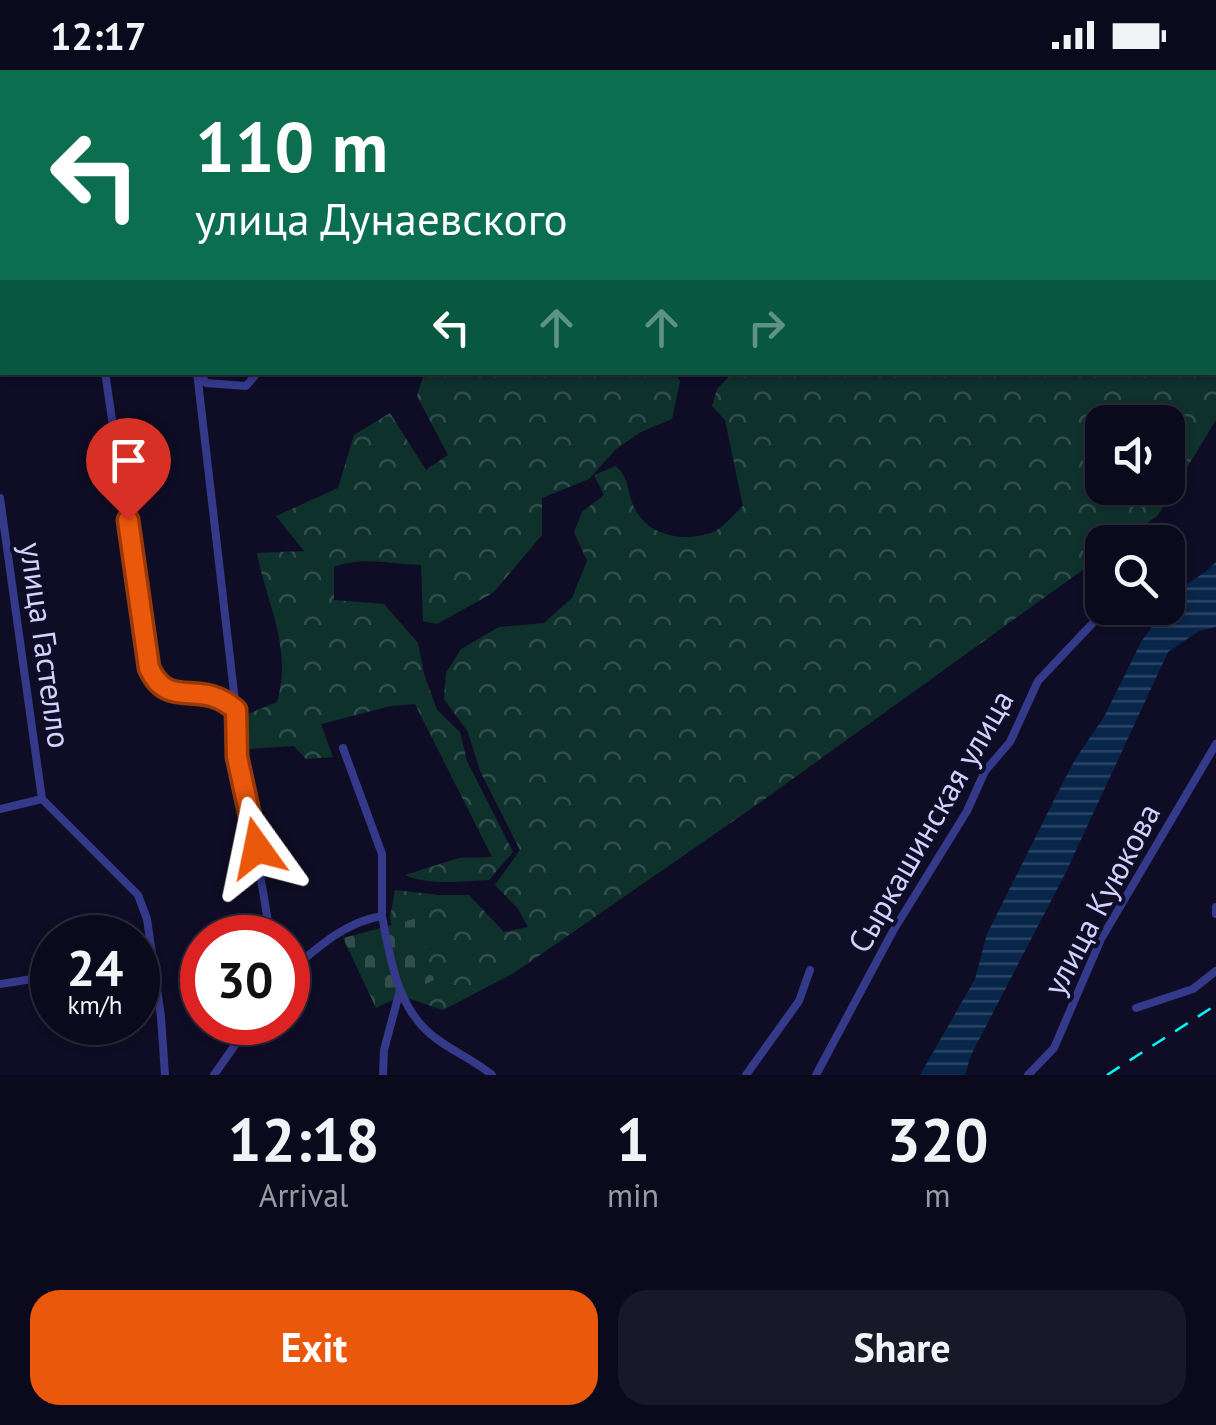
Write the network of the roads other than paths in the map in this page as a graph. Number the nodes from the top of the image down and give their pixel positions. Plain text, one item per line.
1 (105, 375) edge
2 (198, 375) edge
3 (200, 375) edge
4 (255, 375) edge
5 (0, 498) edge
6 (1091, 625) edge
7 (236, 710) junction
8 (1216, 744) edge
9 (343, 748) dead end
10 (42, 800) junction
11 (0, 809) edge
12 (267, 915) edge
13 (382, 916) junction
14 (310, 955) edge
15 (810, 970) dead end
16 (1216, 971) edge
17 (30, 979) edge
18 (0, 984) edge
19 (400, 990) junction
20 (1136, 1008) dead end
21 (235, 1045) edge
22 (164, 1075) edge
23 (214, 1075) edge
24 (383, 1075) edge
25 (492, 1075) edge
26 (746, 1075) edge
27 (816, 1075) edge
28 (1028, 1075) edge

1 - 7 street
2 - 7 street
3 - 4 street
5 - 10 street, улица Гастелло
6 - 27 street, Сыркашинская улица
7 - 12 street
8 - 28 street, улица Куюкова
9 - 13 street
10 - 11 street
10 - 22 street
13 - 14 street
13 - 19 street
15 - 26 street
16 - 20 street
17 - 18 street
19 - 24 street
19 - 25 street
21 - 23 street

